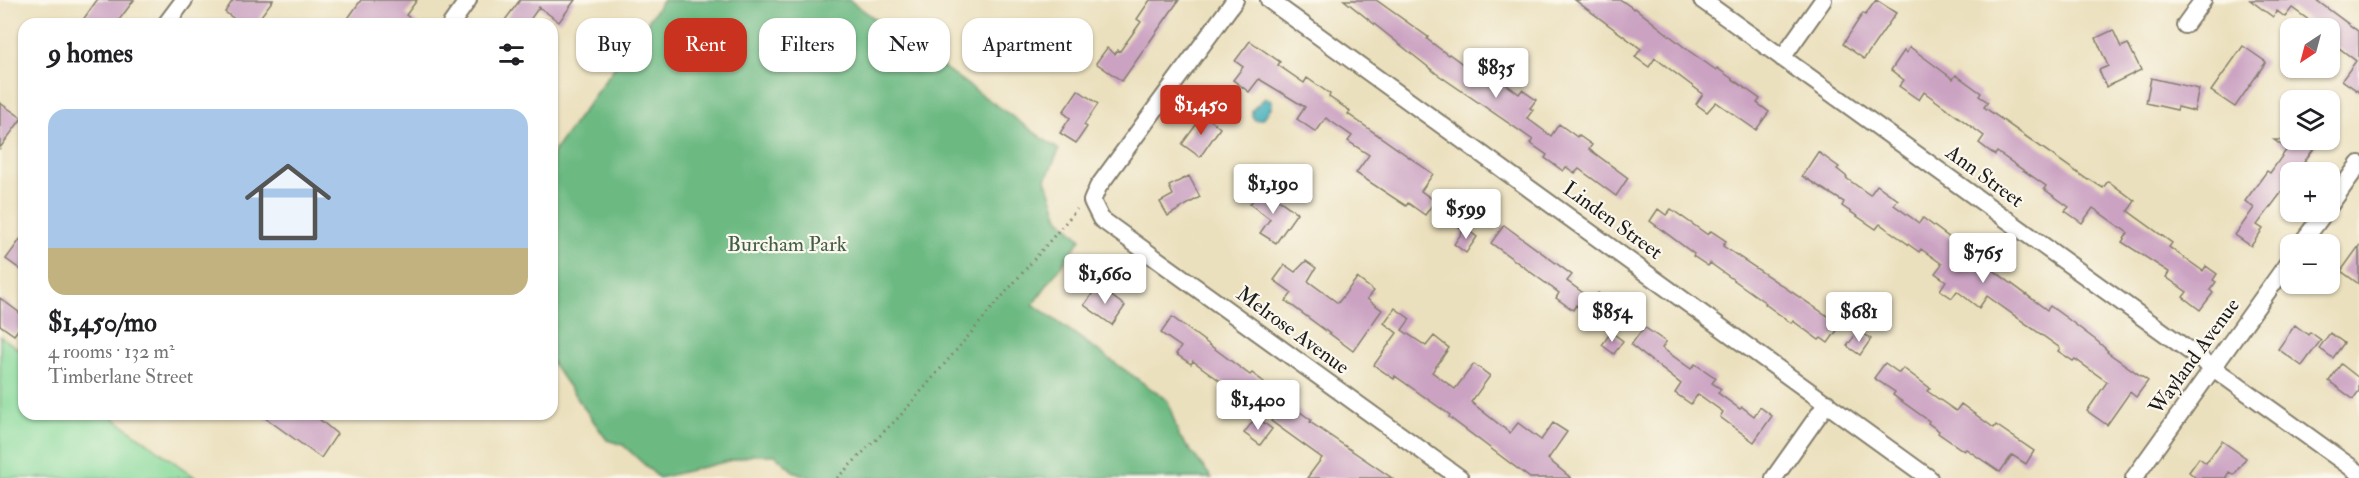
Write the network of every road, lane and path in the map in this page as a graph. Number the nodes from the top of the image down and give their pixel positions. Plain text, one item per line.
1 (184, 0) edge
2 (468, 0) edge
3 (1235, 0) edge
4 (1269, 0) edge
5 (1702, 0) edge
6 (1823, 0) edge
7 (2203, 0) edge
8 (170, 18) edge
9 (455, 18) edge
10 (2185, 25) dead end
11 (1782, 58) junction
12 (2359, 164) edge
13 (2340, 191) edge
14 (1092, 201) junction
15 (2280, 274) edge
16 (2213, 368) junction
17 (1827, 403) junction
18 (2359, 472) edge
19 (837, 478) edge
20 (1460, 478) edge
21 (1774, 478) edge
22 (1929, 478) edge
23 (2134, 478) edge

1 - 8 street
2 - 9 street
3 - 14 street
4 - 17 street, Linden Street
5 - 11 street, Ann Street
6 - 11 street
7 - 10 street
11 - 16 street, Ann Street
12 - 13 street
14 - 19 path
14 - 20 street, Melrose Avenue
15 - 16 street, Wayland Avenue
16 - 18 street, Ann Street
16 - 23 street, Wayland Avenue
17 - 21 street
17 - 22 street, Linden Street

